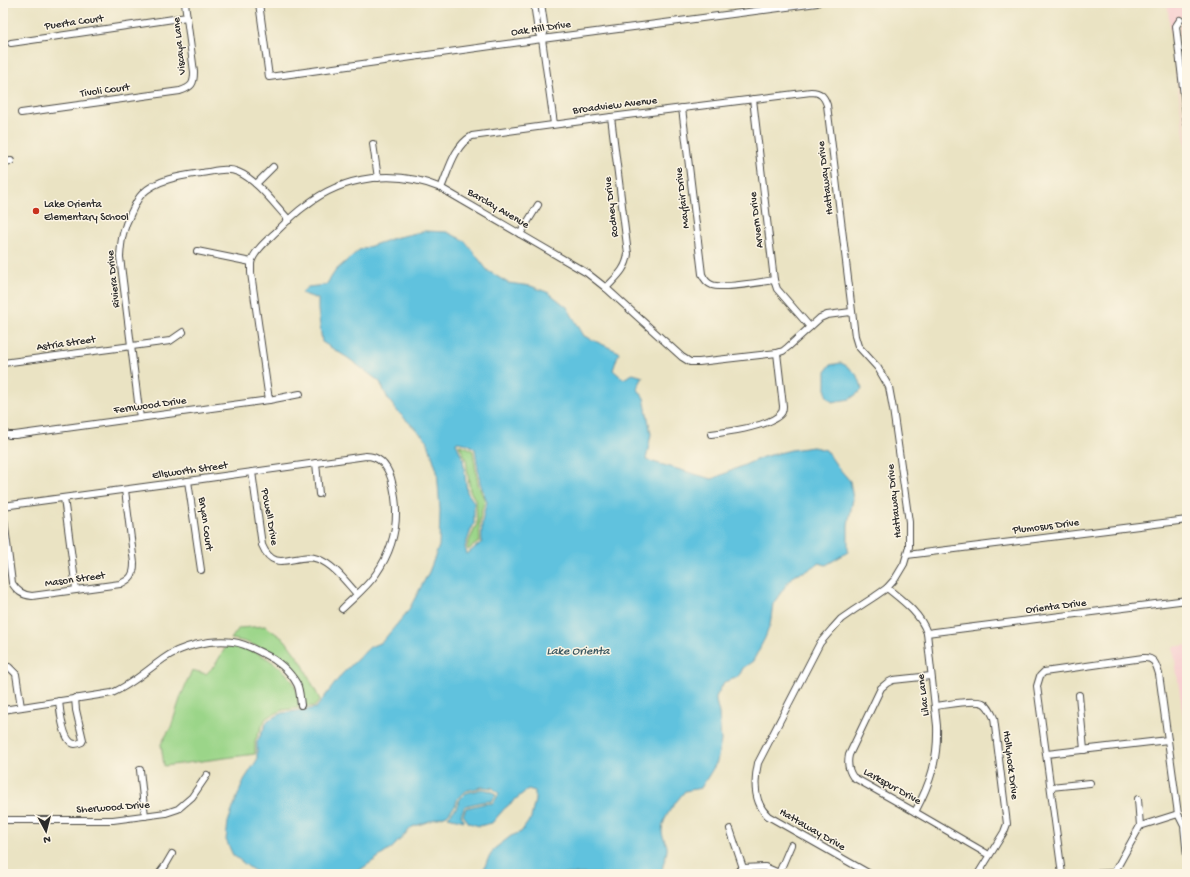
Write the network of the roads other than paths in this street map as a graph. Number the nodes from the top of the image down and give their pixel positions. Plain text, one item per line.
1 (185, 3) edge
2 (259, 3) edge
3 (534, 3) edge
4 (541, 3) edge
5 (817, 3) edge
6 (187, 17) junction
7 (1180, 20) dead end
8 (542, 39) junction
9 (11, 43) dead end
10 (191, 86) joint
11 (822, 95) joint
12 (1185, 98) edge
13 (753, 99) junction
14 (682, 108) junction
15 (20, 113) dead end
16 (611, 117) junction
17 (1187, 123) edge
18 (554, 124) junction
19 (372, 144) dead end
20 (10, 161) dead end
21 (3, 162) edge
22 (273, 167) dead end
23 (378, 178) junction
24 (256, 184) junction
25 (441, 188) junction
26 (538, 205) dead end
27 (288, 220) junction
28 (520, 234) junction
29 (197, 251) dead end
30 (251, 262) junction
31 (774, 280) junction
32 (606, 288) junction
33 (851, 312) junction
34 (810, 327) junction
35 (183, 332) dead end
36 (132, 346) junction
37 (777, 353) junction
38 (3, 363) edge
39 (300, 394) dead end
40 (269, 400) junction
41 (140, 418) junction
42 (3, 433) edge
43 (712, 434) dead end
44 (316, 463) junction
45 (252, 472) junction
46 (188, 481) junction
47 (125, 490) junction
48 (320, 494) dead end
49 (64, 498) junction
50 (3, 506) edge
51 (3, 511) edge
52 (1187, 520) edge
53 (907, 555) junction
54 (201, 570) dead end
55 (887, 588) junction
56 (76, 589) junction
57 (358, 594) junction
58 (1187, 600) edge
59 (342, 609) dead end
60 (927, 634) junction
61 (3, 666) edge
62 (931, 676) junction
63 (1079, 695) dead end
64 (75, 698) junction
65 (59, 701) junction
66 (301, 705) dead end
67 (21, 706) junction
68 (935, 706) junction
69 (3, 710) edge
70 (1168, 740) junction
71 (1084, 750) junction
72 (1047, 754) junction
73 (140, 770) dead end
74 (207, 775) dead end
75 (1090, 783) dead end
76 (1051, 787) junction
77 (1138, 799) dead end
78 (915, 812) junction
79 (1178, 814) junction
80 (145, 816) junction
81 (3, 820) edge
82 (1140, 826) junction
83 (730, 829) dead end
84 (791, 845) dead end
85 (172, 854) dead end
86 (990, 855) junction
87 (1187, 857) edge
88 (743, 868) junction
89 (772, 872) edge
90 (159, 874) edge
91 (734, 874) edge
92 (780, 874) edge
93 (870, 874) edge
94 (978, 874) edge
95 (1062, 874) edge
96 (1092, 874) edge
97 (1114, 874) edge

1 - 6 street, Viscaya Lane
2 - 8 street, Oak Hill Drive
3 - 8 street
4 - 8 street
5 - 8 street, Oak Hill Drive
6 - 9 street, Puerta Court
6 - 10 street, Viscaya Lane
7 - 12 street
8 - 18 street
10 - 15 street, Tivoli Court
11 - 13 street, Broadview Avenue
11 - 33 street, Hattaway Drive
12 - 17 street
13 - 14 street, Broadview Avenue
13 - 31 street, Arvern Drive
14 - 16 street, Broadview Avenue
14 - 31 street, Mayfair Drive
16 - 18 street, Broadview Avenue
16 - 32 street, Rodney Drive
18 - 25 street, Broadview Avenue
19 - 23 street
20 - 21 street
22 - 24 street
23 - 25 street, Barclay Avenue
23 - 27 street, Barclay Avenue
24 - 27 street, Riviera Drive
24 - 36 street, Riviera Drive
25 - 28 street, Barclay Avenue
26 - 28 street
27 - 30 street, Barclay Avenue
28 - 32 street, Barclay Avenue
29 - 30 street
30 - 40 street
31 - 34 street, Arvern Drive
32 - 37 street, Barclay Avenue
33 - 34 street, Barclay Avenue
33 - 53 street, Hattaway Drive
34 - 37 street, Barclay Avenue
35 - 36 street, Astria Street
36 - 38 street, Astria Street
36 - 41 street, Riviera Drive
37 - 43 street
39 - 40 street, Fernwood Drive
40 - 41 street, Fernwood Drive
41 - 42 street, Fernwood Drive
44 - 45 street, Ellsworth Street
44 - 48 street
44 - 57 street, Ellsworth Street
45 - 46 street, Ellsworth Street
45 - 57 street, Powell Drive
46 - 47 street, Ellsworth Street
46 - 54 street, Bryan Court
47 - 49 street, Ellsworth Street
47 - 56 street, Mason Street
49 - 50 street, Ellsworth Street
49 - 56 street
51 - 56 street, Mason Street
52 - 53 street, Plumosus Drive
53 - 55 street, Hattaway Drive
55 - 60 street, Lilac Lane
55 - 93 street, Hattaway Drive
57 - 59 street
58 - 60 street, Orienta Drive
60 - 62 street, Lilac Lane
61 - 67 street
62 - 68 street, Lilac Lane
62 - 78 street, Larkspur Drive
63 - 71 street
64 - 65 street
64 - 65 street
64 - 66 street
65 - 67 street
67 - 69 street
68 - 78 street, Lilac Lane
68 - 86 street, Hollyhock Drive
70 - 71 street
70 - 72 street
70 - 79 street
71 - 72 street
72 - 76 street
73 - 80 street
74 - 80 street, Sherwood Drive
75 - 76 street
76 - 95 street
77 - 82 street
78 - 86 street, Larkspur Drive
79 - 82 street
79 - 87 street
80 - 81 street, Sherwood Drive
82 - 97 street
83 - 88 street
84 - 92 street
85 - 90 street
86 - 94 street, Hollyhock Drive
88 - 89 street
88 - 91 street
89 - 92 street
96 - 97 street

